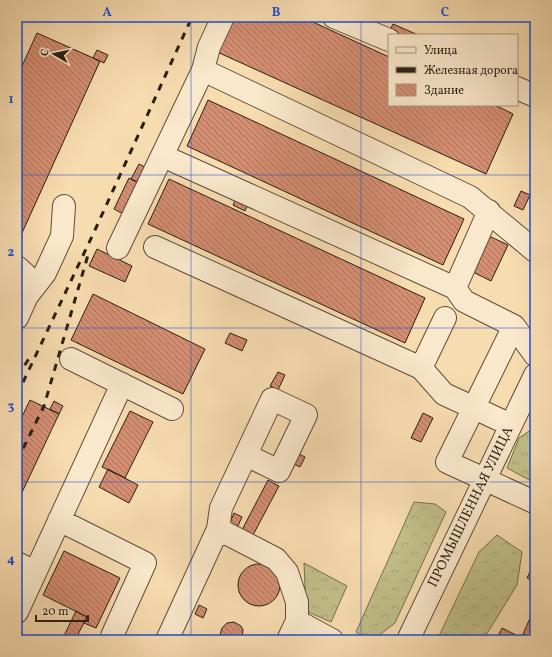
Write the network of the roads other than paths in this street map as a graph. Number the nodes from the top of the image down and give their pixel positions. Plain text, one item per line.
1 (223, 17) edge
2 (334, 17) edge
3 (388, 40) edge
4 (203, 70) junction
5 (518, 88) edge
6 (535, 96) edge
7 (163, 156) junction
8 (64, 206) dead end
9 (489, 211) junction
10 (155, 247) dead end
11 (118, 248) dead end
12 (535, 251) edge
13 (17, 267) edge
14 (455, 288) junction
15 (27, 296) junction
16 (17, 318) edge
17 (445, 318) dead end
18 (514, 326) junction
19 (535, 356) edge
20 (72, 359) dead end
21 (421, 368) junction
22 (535, 375) edge
23 (122, 384) junction
24 (473, 407) junction
25 (172, 409) dead end
26 (510, 425) junction
27 (246, 455) dead end
28 (484, 479) junction
29 (534, 502) dead end
30 (59, 520) junction
31 (218, 529) junction
32 (26, 568) edge
33 (17, 612) edge
34 (293, 631) edge
35 (113, 640) edge
36 (167, 640) edge
37 (332, 640) edge
38 (408, 640) edge

1 - 4 street
2 - 3 street
4 - 7 street
4 - 9 street
5 - 6 street
7 - 11 street
7 - 14 street
8 - 15 street
9 - 12 street
9 - 14 street
10 - 21 street
13 - 15 street
14 - 18 street
15 - 16 street
17 - 21 street
18 - 19 street
18 - 24 street
20 - 23 street
21 - 24 street
22 - 26 street, ПРОМЫШЛЕННАЯ УЛИЦА
23 - 25 street
23 - 30 street
24 - 26 street
24 - 28 street
26 - 28 street, ПРОМЫШЛЕННАЯ УЛИЦА
27 - 31 street
28 - 29 street
28 - 38 street, ПРОМЫШЛЕННАЯ УЛИЦА
30 - 32 street
30 - 35 street
31 - 34 street
31 - 36 street
32 - 33 street
34 - 37 street

